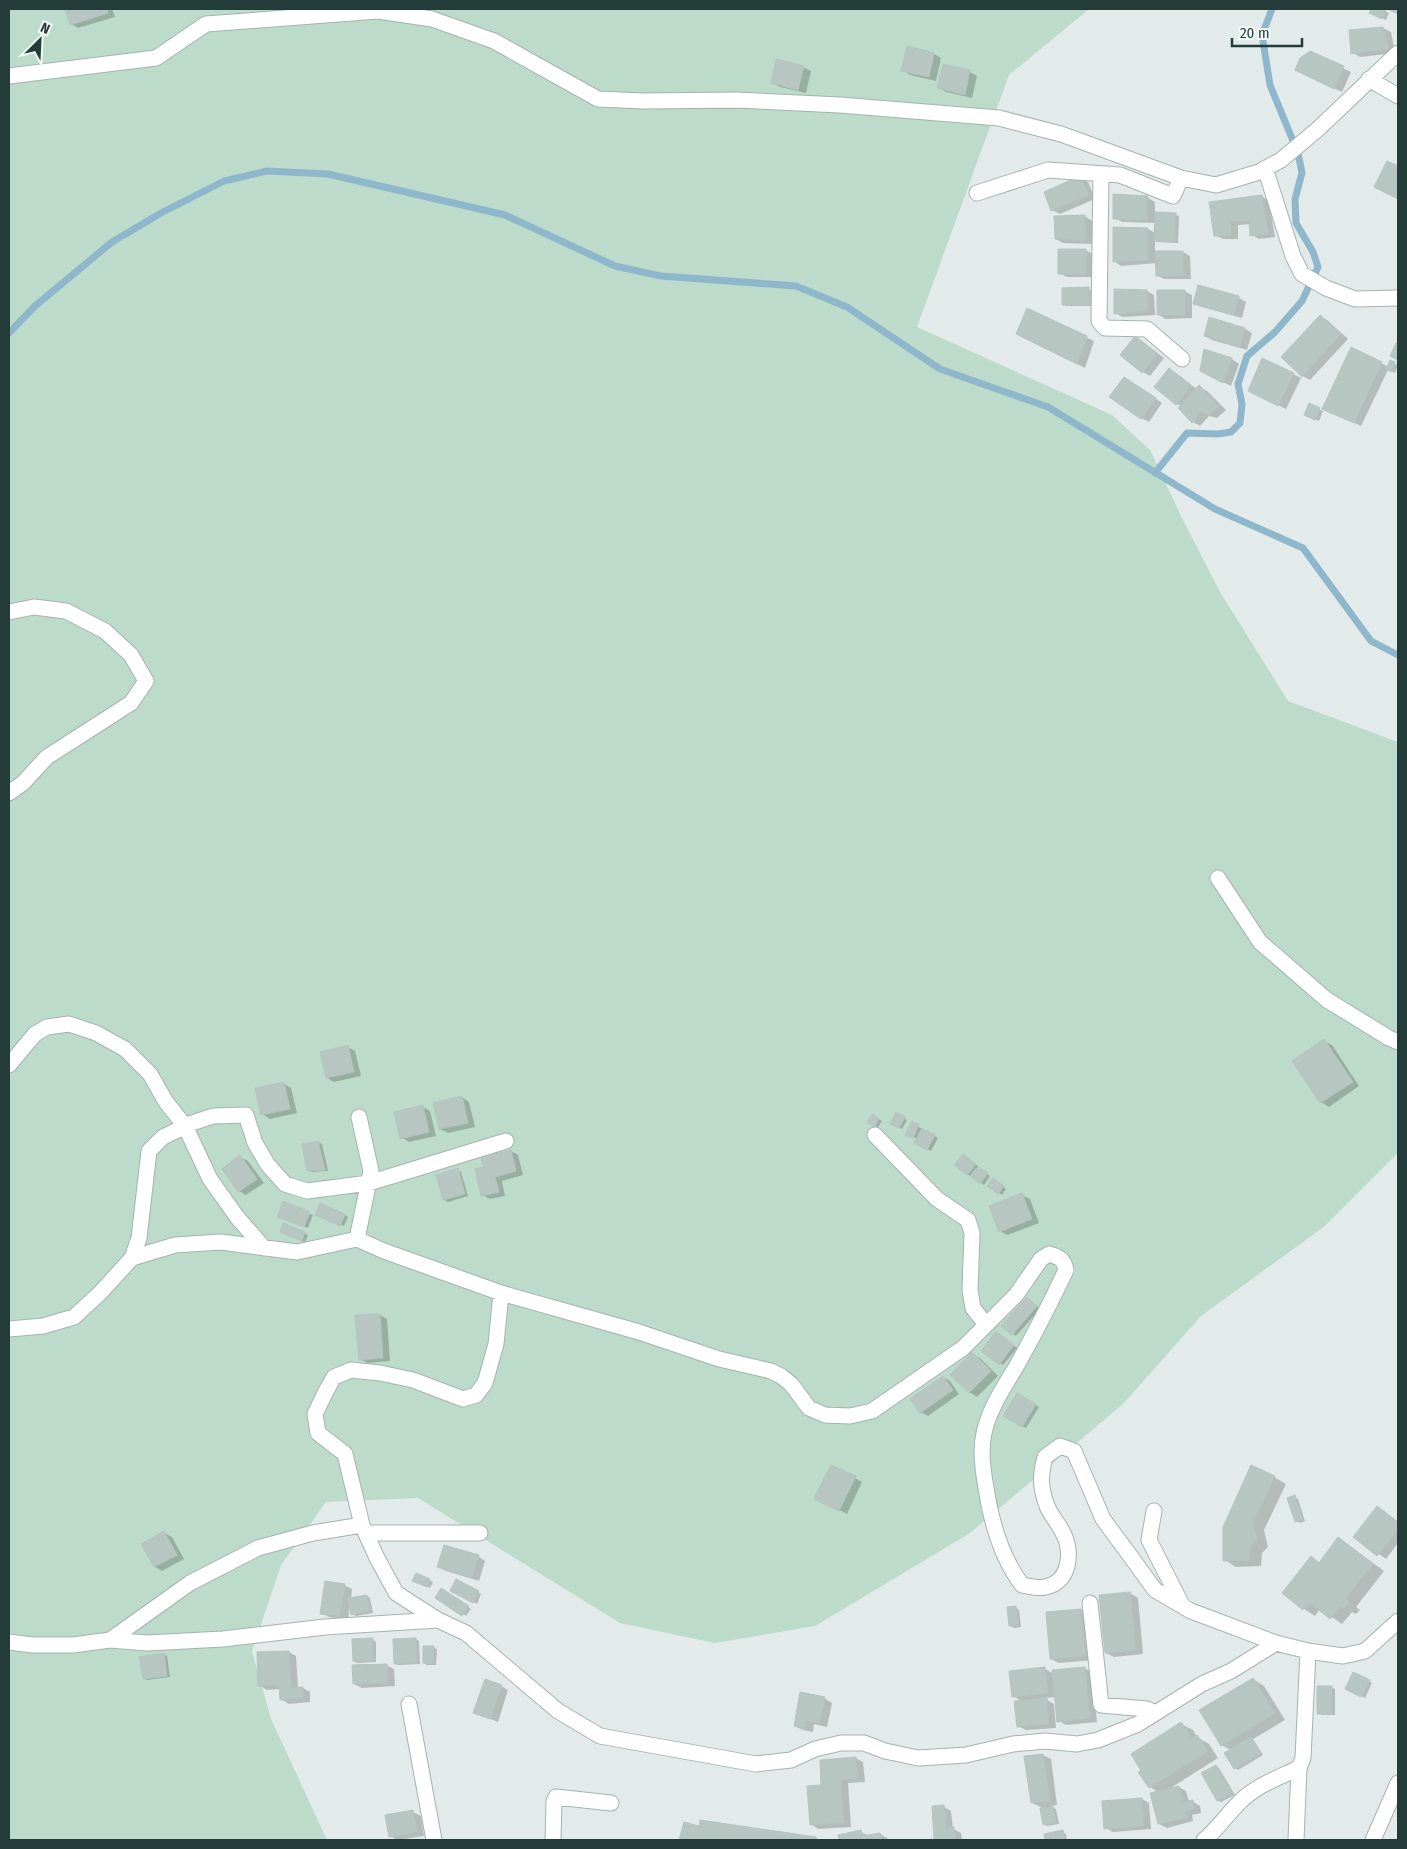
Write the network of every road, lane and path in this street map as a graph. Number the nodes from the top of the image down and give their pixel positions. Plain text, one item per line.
1 (1398, 53) edge
2 (9, 76) edge
3 (1369, 79) junction
4 (1398, 96) edge
5 (1265, 168) junction
6 (1100, 174) junction
7 (1182, 178) junction
8 (977, 193) dead end
9 (1398, 298) edge
10 (1182, 359) dead end
11 (9, 612) edge
12 (9, 793) edge
13 (1218, 878) dead end
14 (1398, 1042) edge
15 (9, 1065) edge
16 (359, 1117) dead end
17 (185, 1126) junction
18 (875, 1135) dead end
19 (506, 1141) dead end
20 (369, 1183) junction
21 (357, 1239) junction
22 (264, 1248) junction
23 (132, 1258) junction
24 (501, 1293) junction
25 (986, 1325) junction
26 (9, 1329) edge
27 (1154, 1511) dead end
28 (364, 1529) junction
29 (480, 1532) dead end
30 (1090, 1603) dead end
31 (1182, 1606) junction
32 (438, 1620) junction
33 (1398, 1621) edge
34 (110, 1640) junction
35 (9, 1642) edge
36 (1276, 1643) junction
37 (1308, 1651) junction
38 (409, 1704) dead end
39 (1156, 1713) junction
40 (1299, 1768) junction
41 (1398, 1783) edge
42 (611, 1803) dead end
43 (434, 1840) edge
44 (553, 1840) edge
45 (1204, 1840) edge
46 (1296, 1840) edge
47 (1372, 1840) edge

1 - 3 street
2 - 7 street
3 - 4 street
3 - 5 street
5 - 7 street
5 - 9 street
6 - 7 street
6 - 8 street
6 - 10 street
11 - 12 street
13 - 14 street
15 - 17 street
16 - 20 street
17 - 20 street
17 - 22 street
17 - 23 street
18 - 25 street
19 - 20 street
20 - 21 street
21 - 22 street
21 - 24 street
22 - 23 street
23 - 26 street
24 - 25 street
24 - 28 street
25 - 31 street
27 - 31 street
28 - 29 street
28 - 32 street
28 - 34 street
30 - 39 street
31 - 36 street
32 - 34 street
32 - 39 street
33 - 37 street
34 - 35 street
36 - 37 street
36 - 39 street
37 - 40 street
38 - 43 street
40 - 45 street
40 - 46 street
41 - 47 street
42 - 44 street

